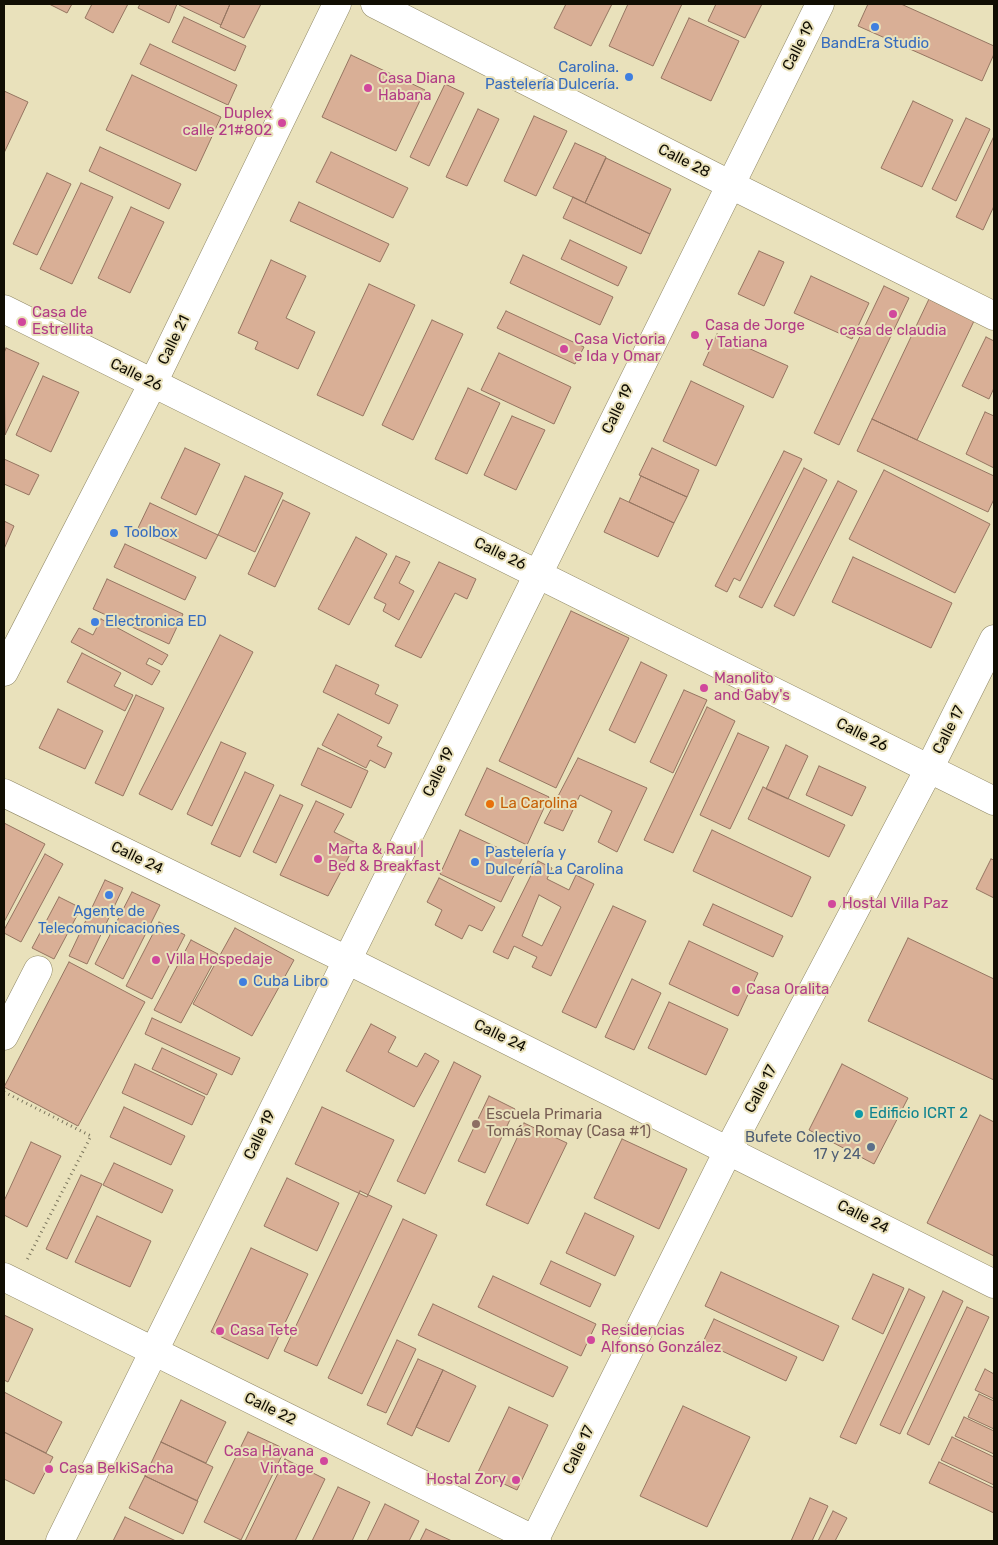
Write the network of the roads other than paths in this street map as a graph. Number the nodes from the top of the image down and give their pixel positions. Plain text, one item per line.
1 (337, 4) edge
2 (375, 4) edge
3 (820, 4) edge
4 (729, 184) junction
5 (4, 309) edge
6 (994, 316) edge
7 (153, 383) junction
8 (537, 573) junction
9 (994, 639) edge
10 (4, 672) edge
11 (929, 769) junction
12 (4, 794) edge
13 (994, 801) edge
14 (347, 960) junction
15 (38, 970) dead end
16 (7, 1024) edge
17 (729, 1149) junction
18 (10, 1280) edge
19 (994, 1284) edge
20 (154, 1352) junction
21 (60, 1541) edge
22 (535, 1541) edge

1 - 7 street, Calle 21
2 - 4 street, Calle 28
3 - 4 street, Calle 19
4 - 6 street, Calle 28
4 - 8 street, Calle 19
5 - 7 street, Calle 26
7 - 8 street, Calle 26
7 - 10 street, Calle 21
8 - 11 street, Calle 26
8 - 14 street, Calle 19
9 - 11 street, Calle 17
11 - 13 street, Calle 26
11 - 17 street, Calle 17
12 - 14 street, Calle 24
14 - 17 street, Calle 24
14 - 20 street, Calle 19
15 - 16 street
17 - 19 street, Calle 24
17 - 22 street, Calle 17
18 - 20 street, Calle 22
20 - 21 street, Calle 19
20 - 22 street, Calle 22

